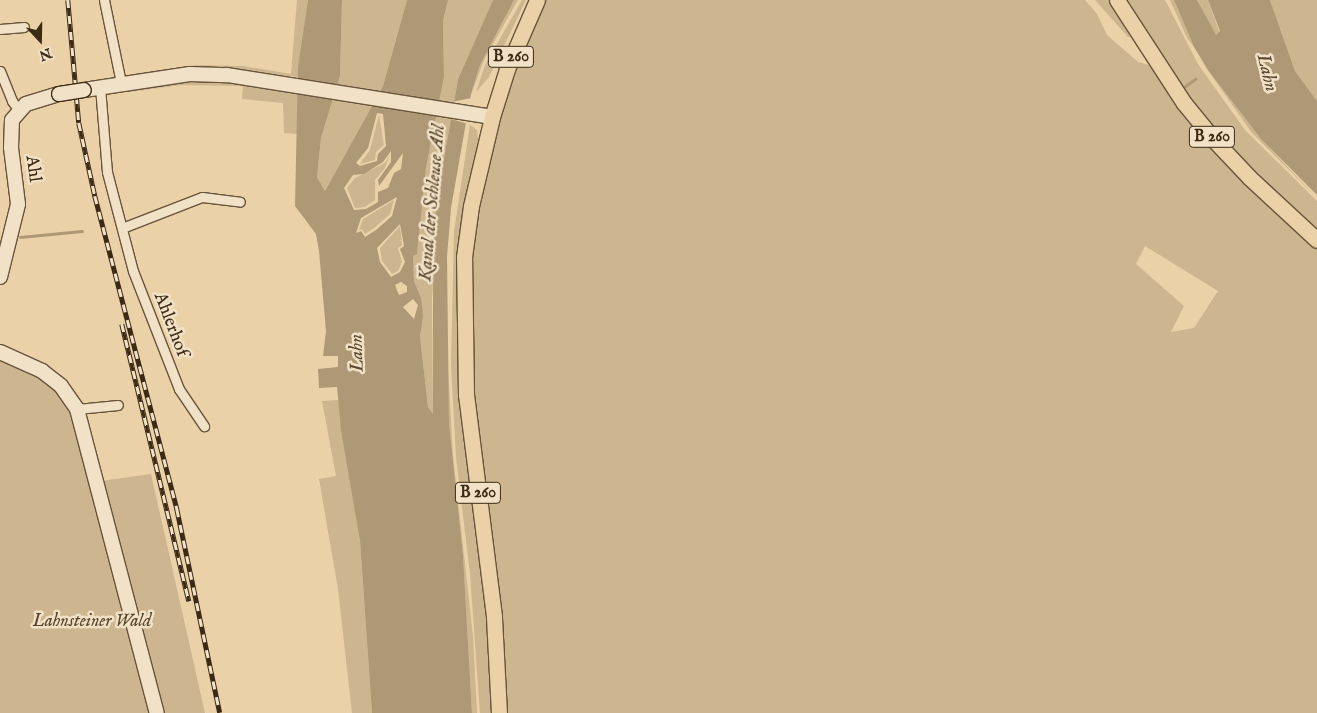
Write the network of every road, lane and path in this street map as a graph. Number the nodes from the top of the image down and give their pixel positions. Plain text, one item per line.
1 (104, 0) edge
2 (537, 0) edge
3 (1117, 0) edge
4 (24, 27) dead end
5 (0, 29) edge
6 (0, 71) edge
7 (121, 83) junction
8 (100, 87) junction
9 (19, 110) junction
10 (487, 116) junction
11 (240, 202) dead end
12 (122, 228) junction
13 (5, 239) edge
14 (1317, 240) edge
15 (0, 277) edge
16 (0, 352) edge
17 (118, 405) dead end
18 (78, 409) junction
19 (204, 426) dead end
20 (157, 713) edge
21 (499, 713) edge

1 - 7 street
2 - 10 main road, B 260
3 - 14 main road, B 260
4 - 5 street
6 - 9 street
7 - 8 street
7 - 10 street
8 - 9 street, bridge
8 - 12 street, Ahlerhof
9 - 13 street, Ahl
10 - 21 main road, B 260
11 - 12 street
12 - 19 street, Ahlerhof
13 - 15 street, Ahl
16 - 18 street
17 - 18 street
18 - 20 street

